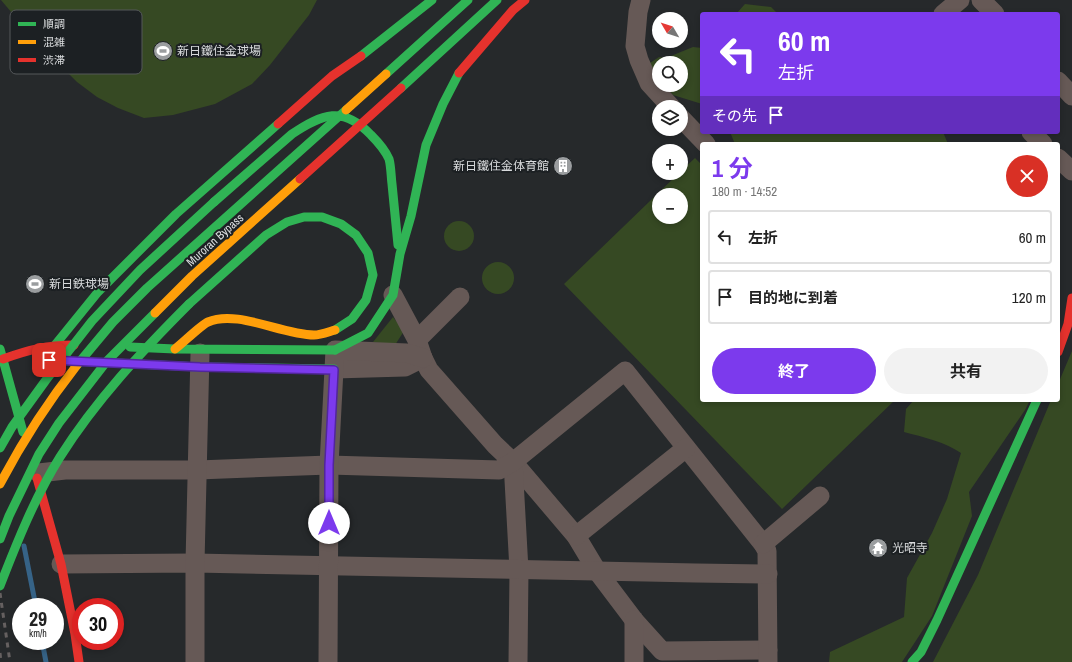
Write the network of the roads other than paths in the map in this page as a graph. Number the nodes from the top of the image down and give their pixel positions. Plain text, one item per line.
1 (432, 0) edge
2 (468, 0) edge
3 (498, 0) edge
4 (525, 0) edge
5 (641, 0) edge
6 (960, 0) edge
7 (981, 0) edge
8 (945, 12) edge
9 (993, 12) edge
10 (1060, 83) edge
11 (1072, 96) edge
12 (665, 100) edge
13 (688, 125) edge
14 (1033, 134) edge
15 (704, 142) edge
16 (1042, 142) edge
17 (1060, 160) edge
18 (1072, 171) edge
19 (400, 254) junction
20 (393, 295) junction
21 (460, 297) dead end
22 (1072, 298) edge
23 (418, 340) junction
24 (55, 345) junction
25 (1060, 346) edge
26 (0, 349) edge
27 (175, 349) junction
28 (335, 350) junction
29 (200, 358) junction
30 (423, 358) junction
31 (3, 359) junction
32 (49, 360) dead end
33 (17, 368) dead end
34 (334, 370) junction
35 (6, 371) junction
36 (1036, 402) edge
37 (0, 448) edge
38 (686, 448) junction
39 (513, 462) junction
40 (329, 465) junction
41 (198, 470) junction
42 (35, 474) junction
43 (0, 484) edge
44 (820, 496) dead end
45 (576, 536) junction
46 (0, 539) edge
47 (764, 544) junction
48 (195, 563) junction
49 (61, 564) junction
50 (329, 566) junction
51 (519, 570) junction
52 (597, 571) junction
53 (768, 574) junction
54 (0, 586) edge
55 (634, 620) junction
56 (768, 656) edge
57 (79, 662) edge
58 (195, 662) edge
59 (328, 662) edge
60 (518, 662) edge
61 (634, 662) edge
62 (912, 662) edge

1 - 24 main road
2 - 43 main road, Muroran Bypass, bridge
3 - 46 main road, Muroran Bypass, bridge
4 - 19 main road
5 - 12 street
6 - 8 street
7 - 9 street
10 - 11 street
13 - 15 street
14 - 16 street
17 - 18 street
19 - 20 main road
19 - 37 main road, bridge
20 - 23 street
20 - 28 main road
21 - 23 street
22 - 25 main road
23 - 30 street
24 - 27 main road
24 - 31 main road
26 - 31 main road
27 - 29 main road
27 - 54 main road, bridge
28 - 29 main road
28 - 30 street
28 - 34 street
29 - 32 main road
29 - 34 main road
29 - 41 street
30 - 34 street
30 - 39 street
31 - 35 main road
33 - 35 main road
34 - 40 street
35 - 42 main road
36 - 62 main road
38 - 39 street
38 - 45 street
38 - 47 street
39 - 40 street
39 - 45 street
39 - 51 street
40 - 41 street
40 - 50 street
41 - 42 street
41 - 48 street
42 - 49 main road
44 - 47 street
45 - 52 street
47 - 53 street
48 - 49 street
48 - 50 street
48 - 58 street
49 - 57 main road
50 - 51 street
50 - 59 street
51 - 52 street
51 - 60 street
52 - 53 street
52 - 55 street
53 - 56 street
55 - 56 street
55 - 61 street

